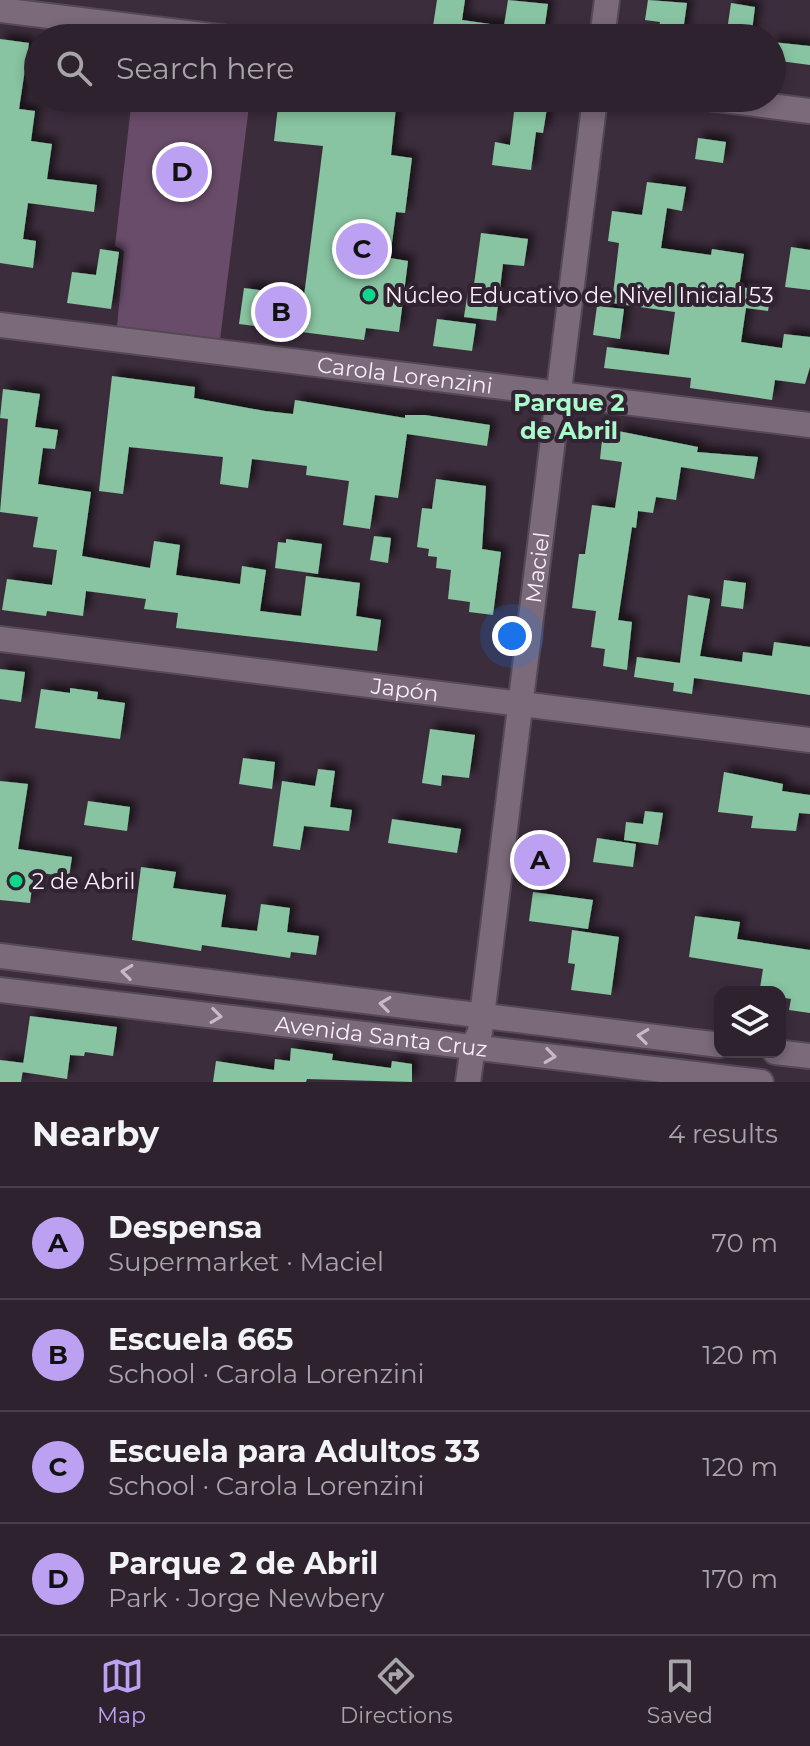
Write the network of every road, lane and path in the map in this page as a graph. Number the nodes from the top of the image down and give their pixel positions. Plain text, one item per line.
1 (607, 0) edge
2 (0, 10) edge
3 (114, 24) edge
4 (604, 24) edge
5 (786, 108) edge
6 (810, 111) edge
7 (593, 112) edge
8 (0, 325) edge
9 (559, 394) junction
10 (810, 425) edge
11 (0, 639) edge
12 (521, 704) junction
13 (810, 740) edge
14 (0, 956) edge
15 (0, 990) edge
16 (482, 1016) junction
17 (714, 1044) edge
18 (473, 1046) junction
19 (786, 1053) edge
20 (810, 1056) edge
21 (468, 1082) edge
22 (761, 1082) edge

1 - 4 street
2 - 3 street
5 - 6 street
7 - 9 street, Maciel
8 - 9 street, Carola Lorenzini
9 - 10 street, Carola Lorenzini
9 - 12 street, Maciel
11 - 12 street, Japón
12 - 13 street, Japón
12 - 16 street, Maciel
16 -> 14 street, Avenida Santa Cruz
15 -> 18 street, Avenida Santa Cruz
17 -> 16 street, Avenida Santa Cruz
16 - 18 street, Maciel
18 - 21 street, Maciel
18 -> 22 street, Avenida Santa Cruz
19 - 20 street

